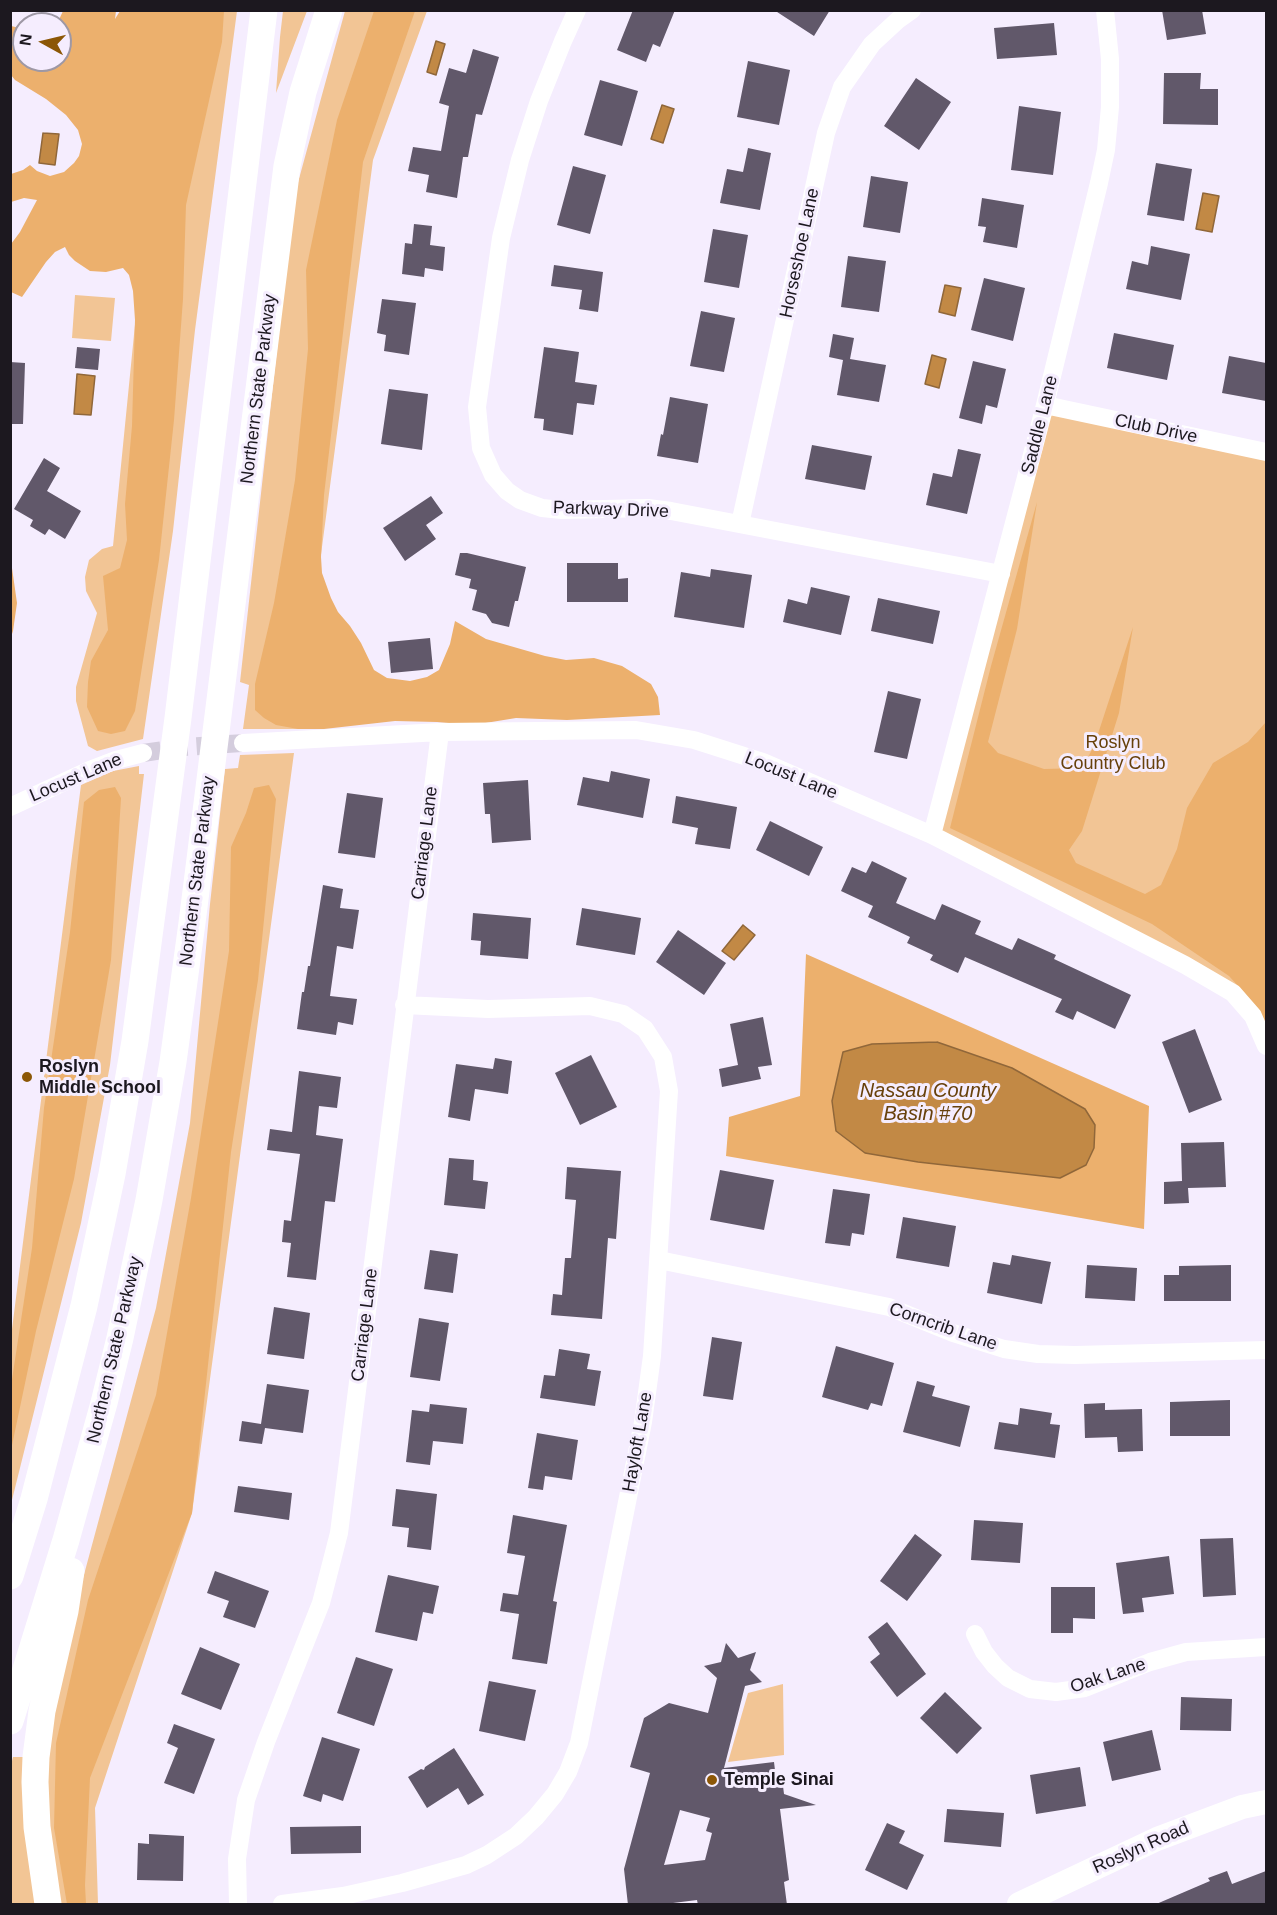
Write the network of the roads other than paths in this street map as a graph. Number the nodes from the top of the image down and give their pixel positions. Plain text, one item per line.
1 (264, 10) edge
2 (328, 10) edge
3 (577, 10) edge
4 (912, 10) edge
5 (1105, 10) edge
6 (1045, 405) junction
7 (1266, 452) edge
8 (740, 524) junction
9 (1001, 574) junction
10 (440, 732) junction
11 (243, 743) tunnel mouth
12 (142, 753) tunnel mouth
13 (10, 807) edge
14 (932, 835) junction
15 (404, 1005) junction
16 (1266, 1046) edge
17 (659, 1260) junction
18 (1266, 1350) edge
19 (86, 1472) junction
20 (12, 1570) edge
21 (975, 1634) dead end
22 (1266, 1647) edge
23 (10, 1721) edge
24 (1266, 1802) edge
25 (48, 1905) edge
26 (238, 1905) edge
27 (282, 1905) edge
28 (1019, 1905) edge

1 - 20 highway
2 - 19 highway, Northern State Parkway
3 - 8 street, Parkway Drive
4 - 8 street, Horseshoe Lane
5 - 6 street, Saddle Lane
6 - 7 street, Club Drive
6 - 9 street, Saddle Lane
8 - 9 street, Parkway Drive
9 - 14 street, Saddle Lane
10 - 11 street, Locust Lane
10 - 14 street, Locust Lane
10 - 15 street, Carriage Lane
12 - 13 street, Locust Lane
14 - 16 street, Locust Lane
15 - 17 street, Hayloft Lane
15 - 26 street, Carriage Lane
17 - 18 street, Corncrib Lane
17 - 27 street, Hayloft Lane
19 - 23 highway, Northern State Parkway
19 - 25 highway
21 - 22 street, Oak Lane
24 - 28 main road, Roslyn Road

